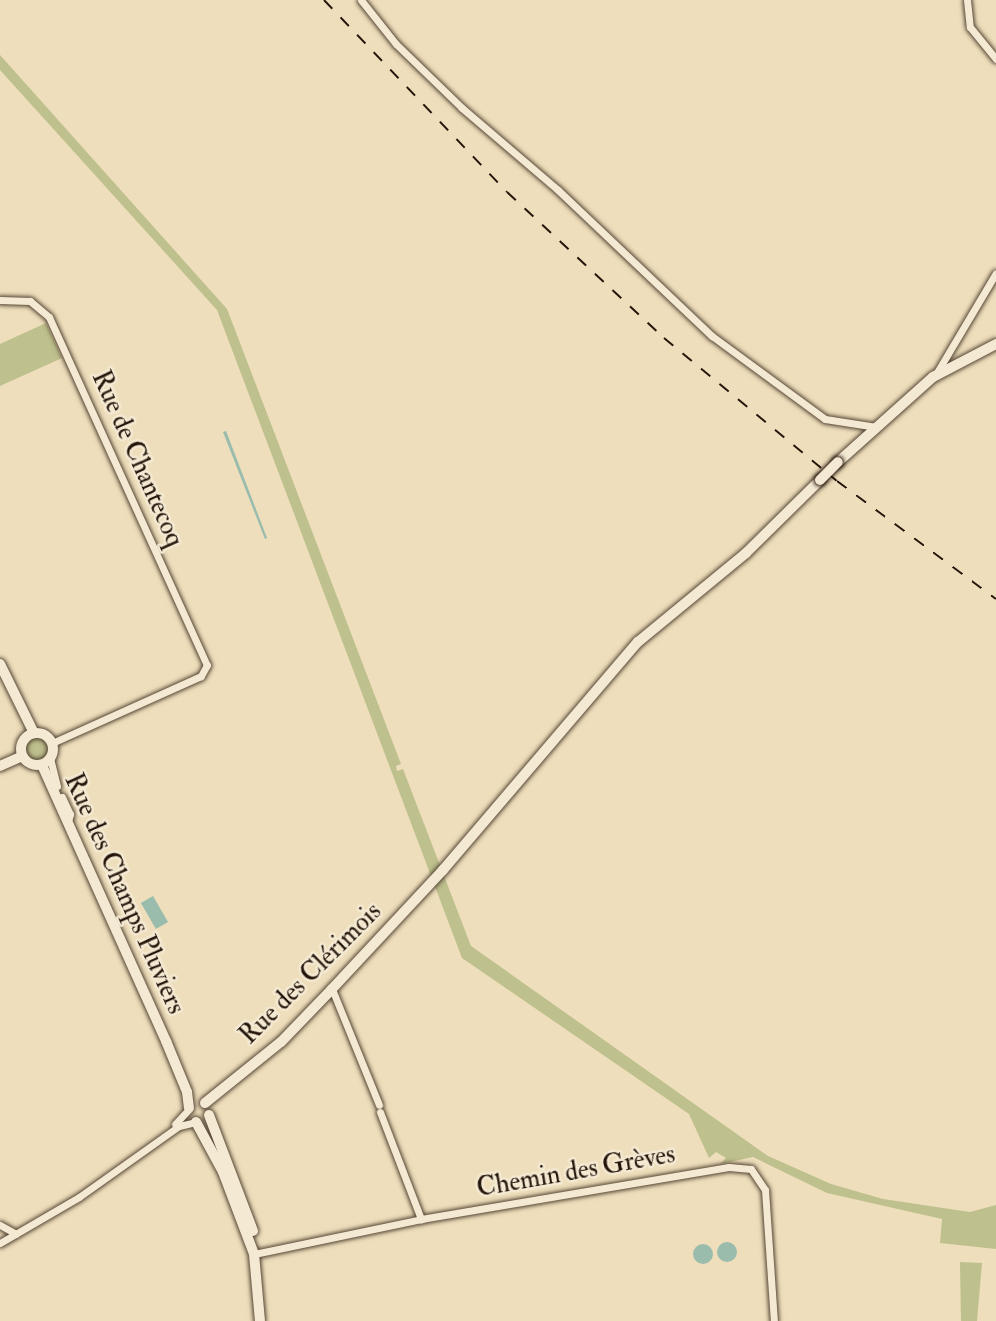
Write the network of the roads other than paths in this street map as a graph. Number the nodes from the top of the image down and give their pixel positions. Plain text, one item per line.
1 (361, 0) edge
2 (967, 0) edge
3 (996, 59) edge
4 (996, 272) edge
5 (0, 300) edge
6 (996, 344) edge
7 (933, 377) junction
8 (876, 427) junction
9 (0, 664) edge
10 (0, 677) edge
11 (29, 736) junction
12 (51, 743) junction
13 (22, 756) junction
14 (46, 762) junction
15 (0, 766) edge
16 (332, 989) junction
17 (166, 1041) junction
18 (205, 1107) junction
19 (188, 1109) junction
20 (196, 1122) junction
21 (128, 1163) junction
22 (421, 1219) junction
23 (0, 1224) edge
24 (16, 1234) junction
25 (0, 1242) edge
26 (254, 1254) junction
27 (260, 1321) edge
28 (774, 1321) edge

1 - 8 street
2 - 3 street
4 - 7 street
5 - 12 street, Rue de Chantecoq
6 - 7 street, Rue des Clérimois
7 - 8 street, Rue des Clérimois
8 - 16 street, Rue des Clérimois, bridge
9 - 11 street
10 - 11 street
11 - 12 street
11 - 13 street
12 - 14 street
13 - 14 street
13 - 15 street
14 - 17 street, Rue des Champs Pluviers
16 - 18 street, Rue des Clérimois
16 - 22 street
17 - 18 street, Rue des Champs Pluviers
17 - 19 street, Rue des Champs Pluviers
18 - 19 street
18 - 20 street
18 - 26 street, Rue des Champs Pluviers
19 - 20 street, Rue des Champs Pluviers
19 - 21 street
20 - 21 street
20 - 26 street
21 - 24 street
22 - 26 street, Chemin des Grèves
22 - 28 street, Chemin des Grèves
23 - 24 street
24 - 25 street
26 - 27 street

